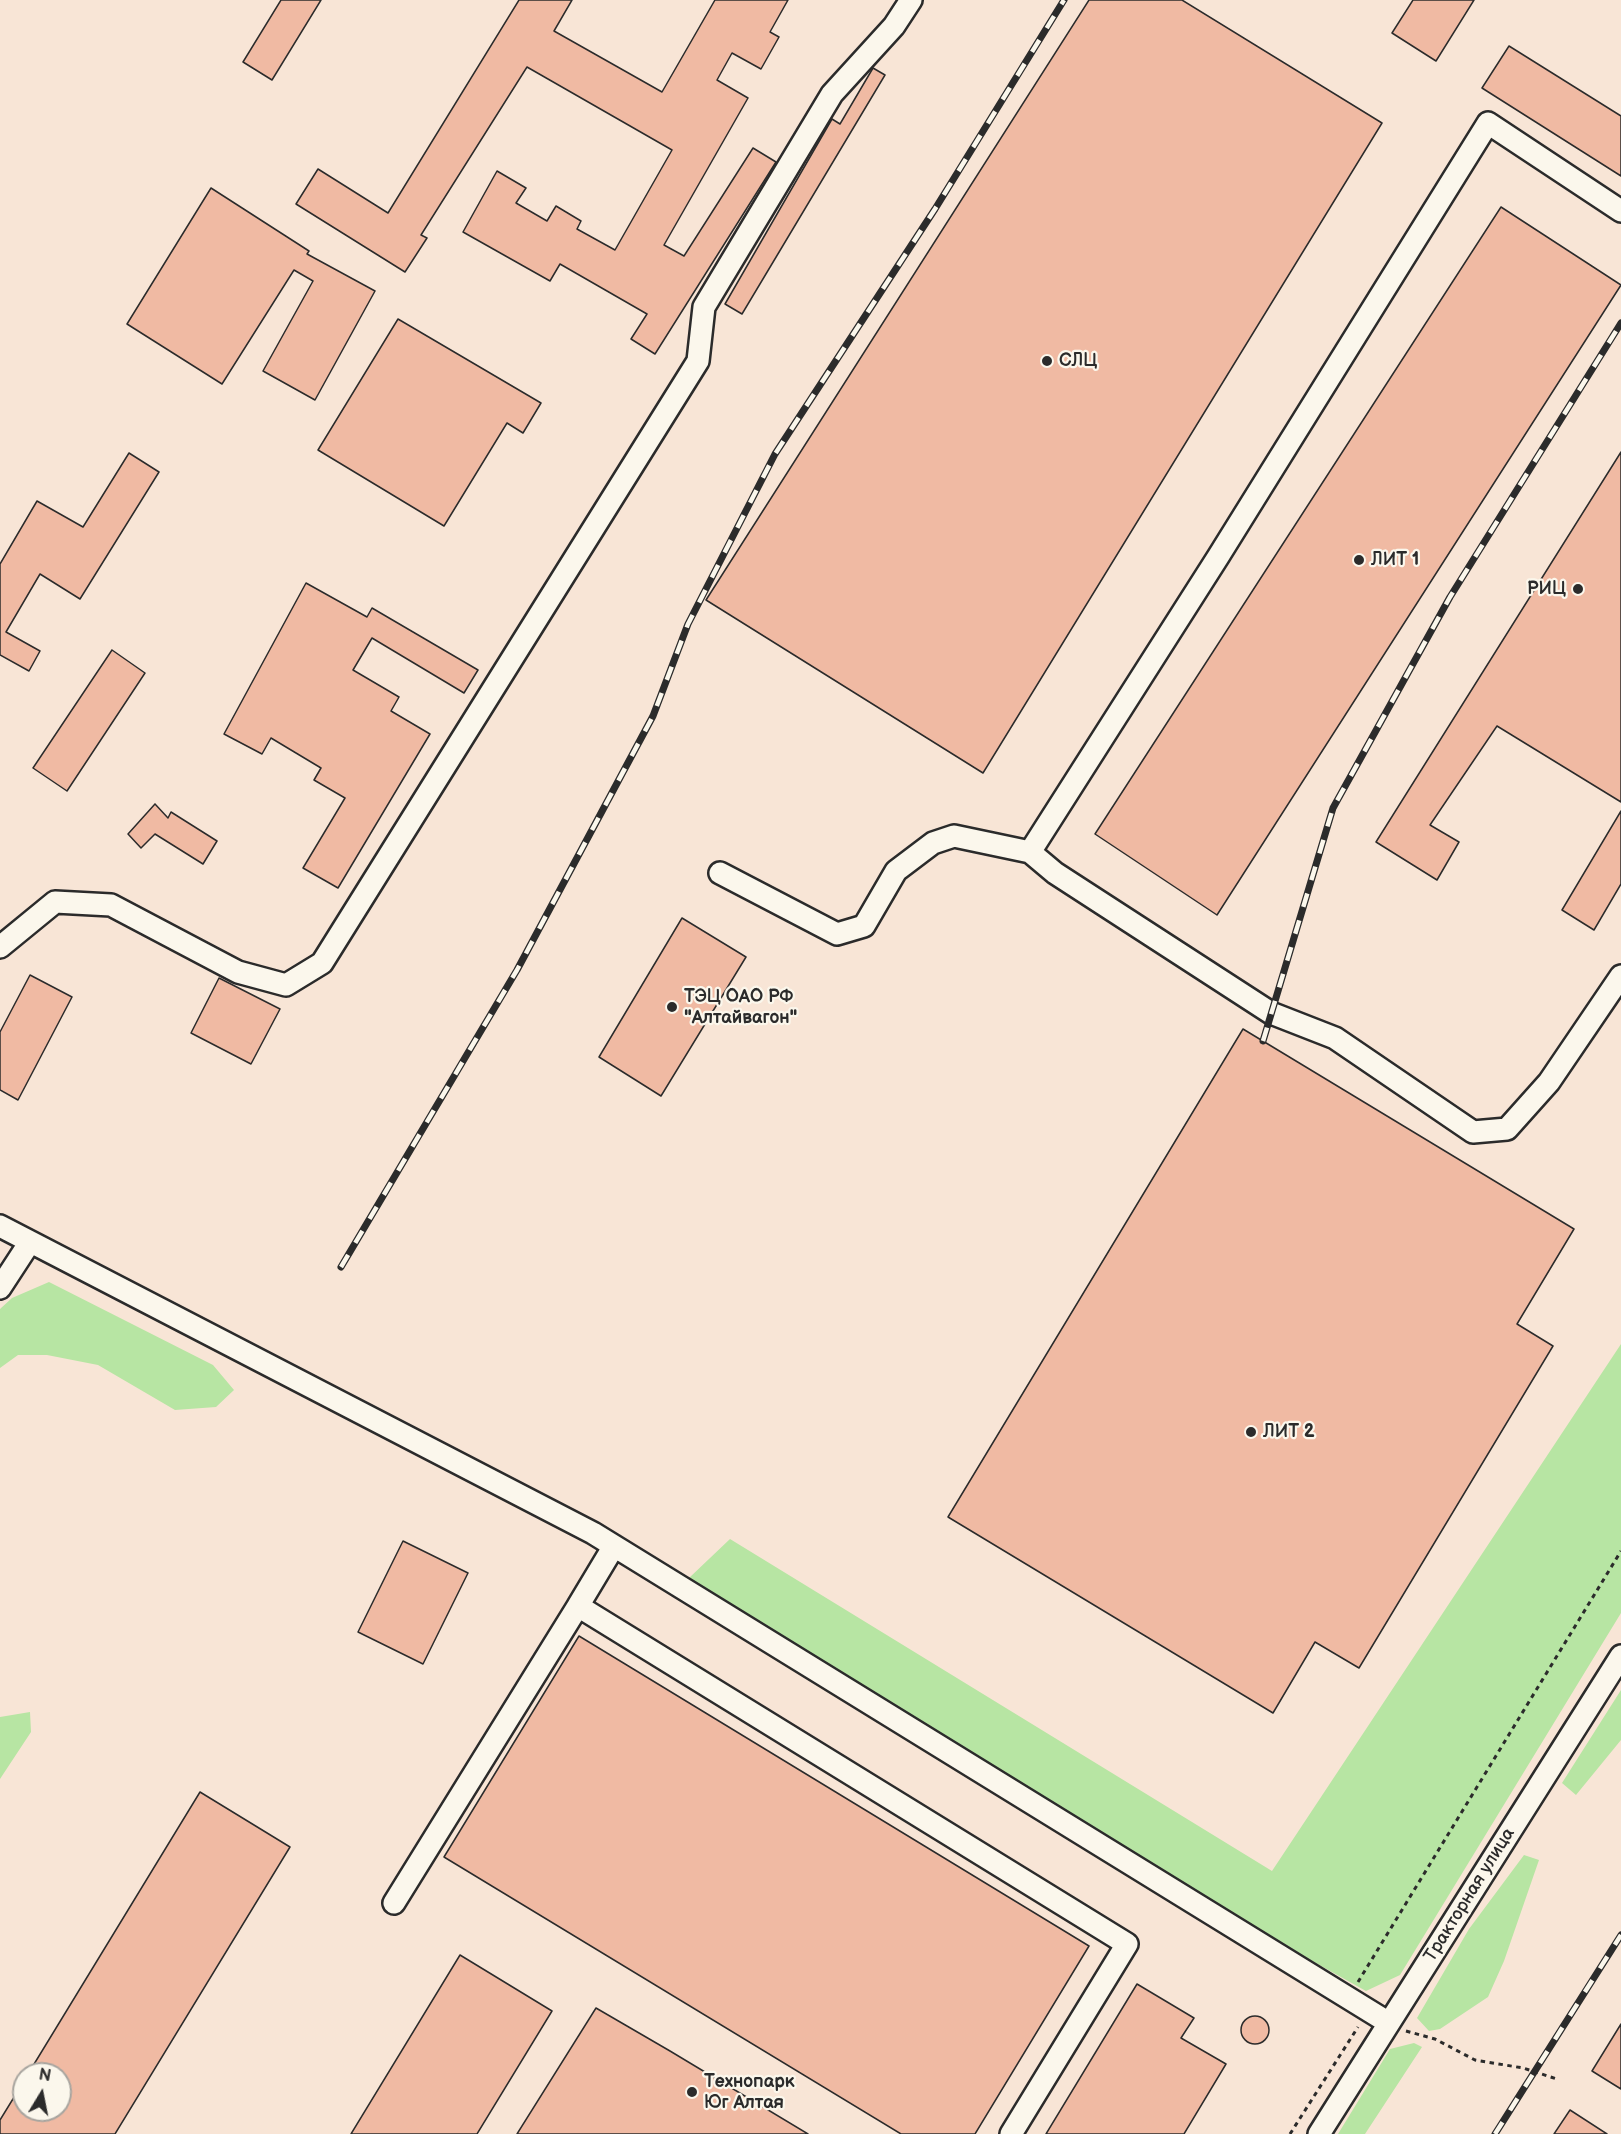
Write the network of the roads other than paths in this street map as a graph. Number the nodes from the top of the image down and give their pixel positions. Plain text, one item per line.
1 (911, 0) edge
2 (1621, 210) edge
3 (1030, 852) junction
4 (720, 873) dead end
5 (0, 947) edge
6 (1621, 976) edge
7 (0, 1226) edge
8 (30, 1242) junction
9 (0, 1288) edge
10 (614, 1546) junction
11 (578, 1606) junction
12 (1621, 1656) edge
13 (394, 1903) dead end
14 (1389, 2023) junction
15 (1011, 2134) edge
16 (1319, 2134) edge

1 - 5 street
2 - 3 street
3 - 4 street
3 - 6 street
7 - 8 street
8 - 9 street
8 - 10 street
10 - 11 street
10 - 14 street
11 - 13 street
11 - 15 street
12 - 14 street, Тракторная улица
14 - 16 street, Тракторная улица

